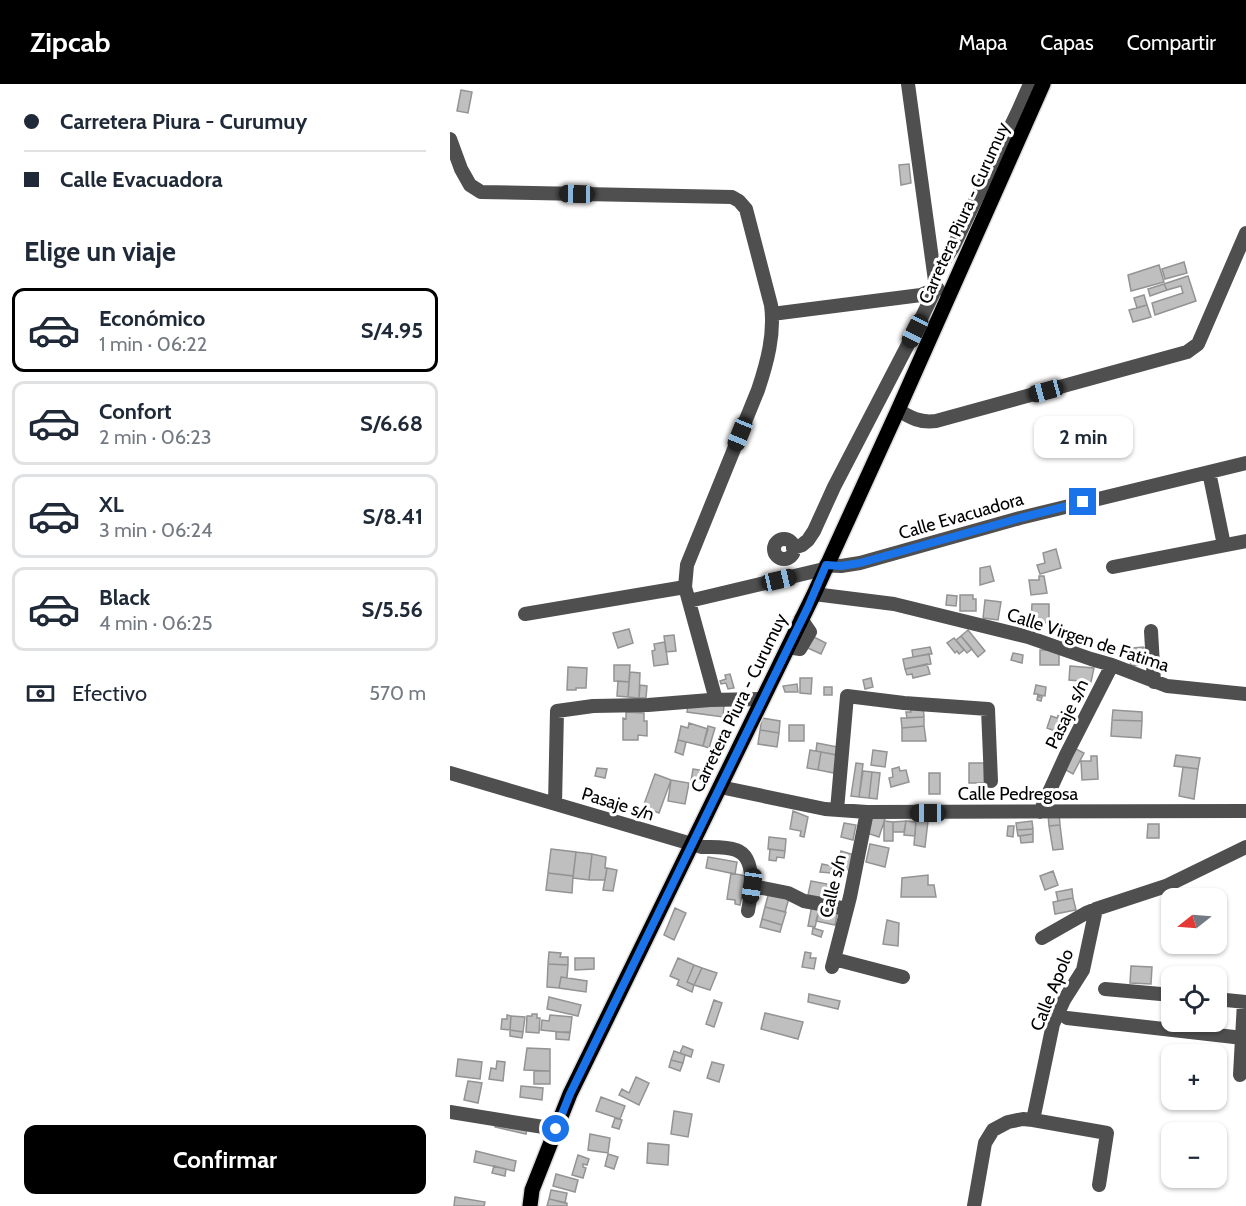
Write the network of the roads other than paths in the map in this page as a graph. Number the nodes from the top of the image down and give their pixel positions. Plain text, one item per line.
1 (908, 84) edge
2 (1030, 84) edge
3 (1043, 84) edge
4 (450, 139) edge
5 (1246, 233) edge
6 (940, 286) junction
7 (772, 314) junction
8 (898, 410) junction
9 (1246, 463) edge
10 (1209, 472) junction
11 (1246, 541) edge
12 (1224, 545) junction
13 (794, 548) dead end
14 (825, 567) junction
15 (1113, 567) dead end
16 (685, 587) junction
17 (814, 594) junction
18 (689, 601) junction
19 (525, 614) dead end
20 (1151, 631) dead end
21 (1112, 665) junction
22 (1154, 682) junction
23 (1246, 694) edge
24 (762, 699) junction
25 (716, 700) junction
26 (450, 773) edge
27 (991, 781) dead end
28 (720, 787) junction
29 (555, 804) junction
30 (837, 810) junction
31 (1246, 811) edge
32 (867, 812) junction
33 (1040, 812) junction
34 (692, 844) junction
35 (1246, 847) edge
36 (752, 886) junction
37 (847, 909) junction
38 (1096, 909) junction
39 (748, 912) dead end
40 (1042, 938) dead end
41 (903, 976) dead end
42 (1106, 989) dead end
43 (1161, 994) edge
44 (1227, 1000) edge
45 (1245, 1002) edge
46 (1067, 1018) dead end
47 (1243, 1038) junction
48 (1240, 1075) dead end
49 (450, 1112) edge
50 (1034, 1120) junction
51 (556, 1129) junction
52 (1099, 1185) dead end
53 (530, 1206) edge
54 (974, 1206) edge

1 - 6 street
2 - 6 street
3 - 6 main road, Carretera Piura - Curumuy
4 - 7 street
5 - 8 street
6 - 7 street
6 - 8 main road, Carretera Piura - Curumuy
6 - 13 street
7 - 16 street
8 - 14 main road, Carretera Piura - Curumuy
9 - 10 street, Calle Evacuadora
10 - 12 street
10 - 14 street, Calle Evacuadora
11 - 12 street
12 - 15 street
14 - 17 main road, Carretera Piura - Curumuy
14 - 18 street
16 - 18 street
16 - 19 street
17 - 21 street, Calle Virgen de Fatima
17 - 24 main road, Carretera Piura - Curumuy
18 - 25 street
20 - 22 street
21 - 22 street, Calle Virgen de Fatima
21 - 33 street, Pasaje s/n
22 - 23 street, Calle Virgen de Fatima
24 - 25 street
24 - 28 main road, Carretera Piura - Curumuy
25 - 29 street
26 - 29 street, Pasaje s/n
27 - 30 street
28 - 30 street, Calle Pedregosa
28 - 34 main road, Carretera Piura - Curumuy
29 - 34 street, Pasaje s/n
30 - 32 street, Calle Pedregosa
31 - 33 street, Calle Pedregosa
32 - 33 street, Calle Pedregosa
32 - 37 street, Calle s/n
34 - 36 street, Pasaje s/n
34 - 51 main road, Carretera Piura - Curumuy
35 - 38 street, Calle Apolo
36 - 37 street
36 - 39 street, Pasaje s/n
37 - 41 street, Calle s/n
38 - 40 street, Calle Apolo
38 - 50 street, Calle Apolo
42 - 43 street
44 - 45 street
45 - 47 street
46 - 47 street
47 - 48 street
49 - 51 street
50 - 52 street
50 - 54 street
51 - 53 main road, Carretera Piura - Curumuy

